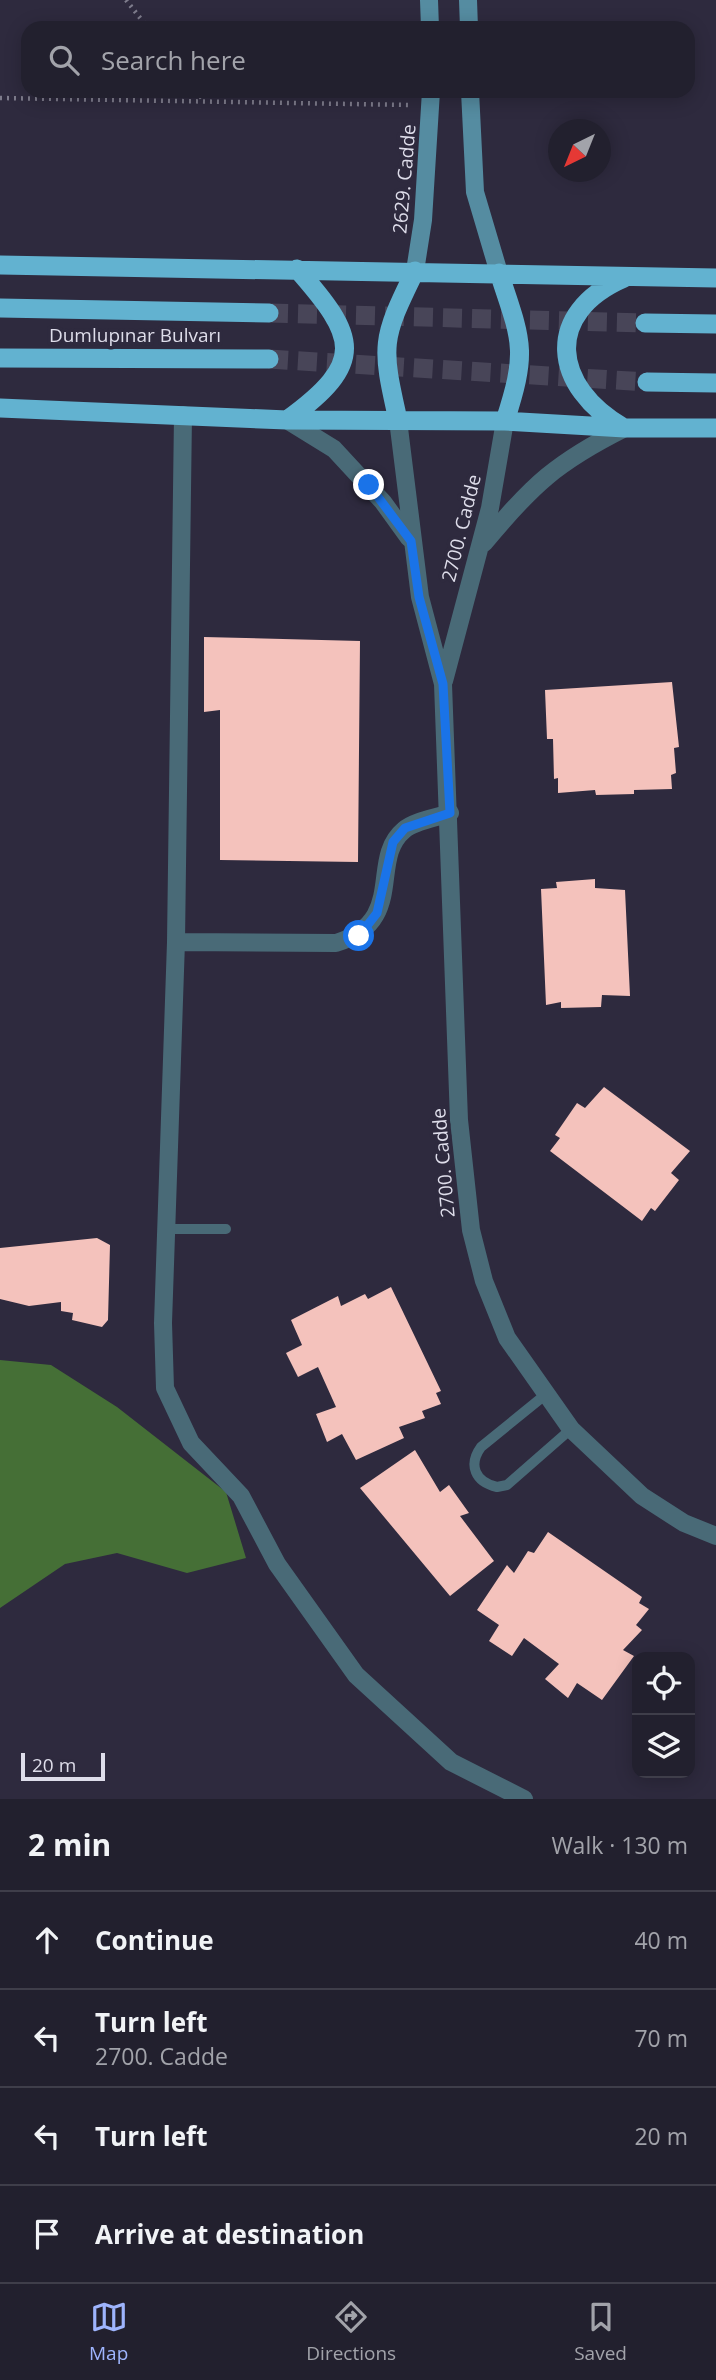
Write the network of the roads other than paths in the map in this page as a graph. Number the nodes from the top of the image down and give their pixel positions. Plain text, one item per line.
1 (429, 0) edge
2 (468, 0) edge
3 (430, 21) edge
4 (469, 21) edge
5 (431, 98) edge
6 (470, 98) edge
7 (0, 265) edge
8 (297, 269) junction
9 (415, 271) junction
10 (499, 273) junction
11 (628, 276) junction
12 (716, 278) edge
13 (0, 308) edge
14 (269, 313) tunnel mouth
15 (645, 323) tunnel mouth
16 (716, 324) edge
17 (0, 358) edge
18 (269, 359) tunnel mouth
19 (648, 382) tunnel mouth
20 (716, 383) edge
21 (0, 408) edge
22 (183, 415) junction
23 (287, 420) junction
24 (398, 421) junction
25 (505, 421) junction
26 (625, 428) junction
27 (716, 428) edge
28 (411, 541) junction
29 (479, 548) junction
30 (443, 684) junction
31 (450, 813) junction
32 (176, 942) junction
33 (166, 1229) junction
34 (226, 1229) dead end
35 (545, 1395) junction
36 (570, 1429) junction
37 (716, 1536) edge
38 (524, 1799) edge

1 - 3 main road
2 - 4 main road
5 - 9 main road, 2629. Cadde
6 - 10 main road
7 - 8 highway
8 - 9 highway
8 - 23 highway
9 - 10 highway
9 - 24 highway
10 - 11 highway
10 - 25 highway
11 - 12 highway
11 - 26 highway
13 - 14 highway, Dumlupınar Bulvarı
15 - 16 highway
17 - 18 highway, Dumlupınar Bulvarı
19 - 20 highway
21 - 22 highway
22 - 23 highway
22 - 32 street
23 - 24 highway
23 - 28 street
24 - 25 highway
24 - 28 street, 2700. Cadde
25 - 26 highway
25 - 29 street, 2700. Cadde
26 - 27 highway
26 - 29 street
28 - 30 street, 2700. Cadde
29 - 30 street, 2700. Cadde
30 - 31 street, 2700. Cadde
31 - 32 street
31 - 35 street, 2700. Cadde
32 - 33 street
33 - 34 lane
33 - 38 street
35 - 36 street, 2700. Cadde
35 - 36 lane
36 - 37 street, 2700. Cadde

